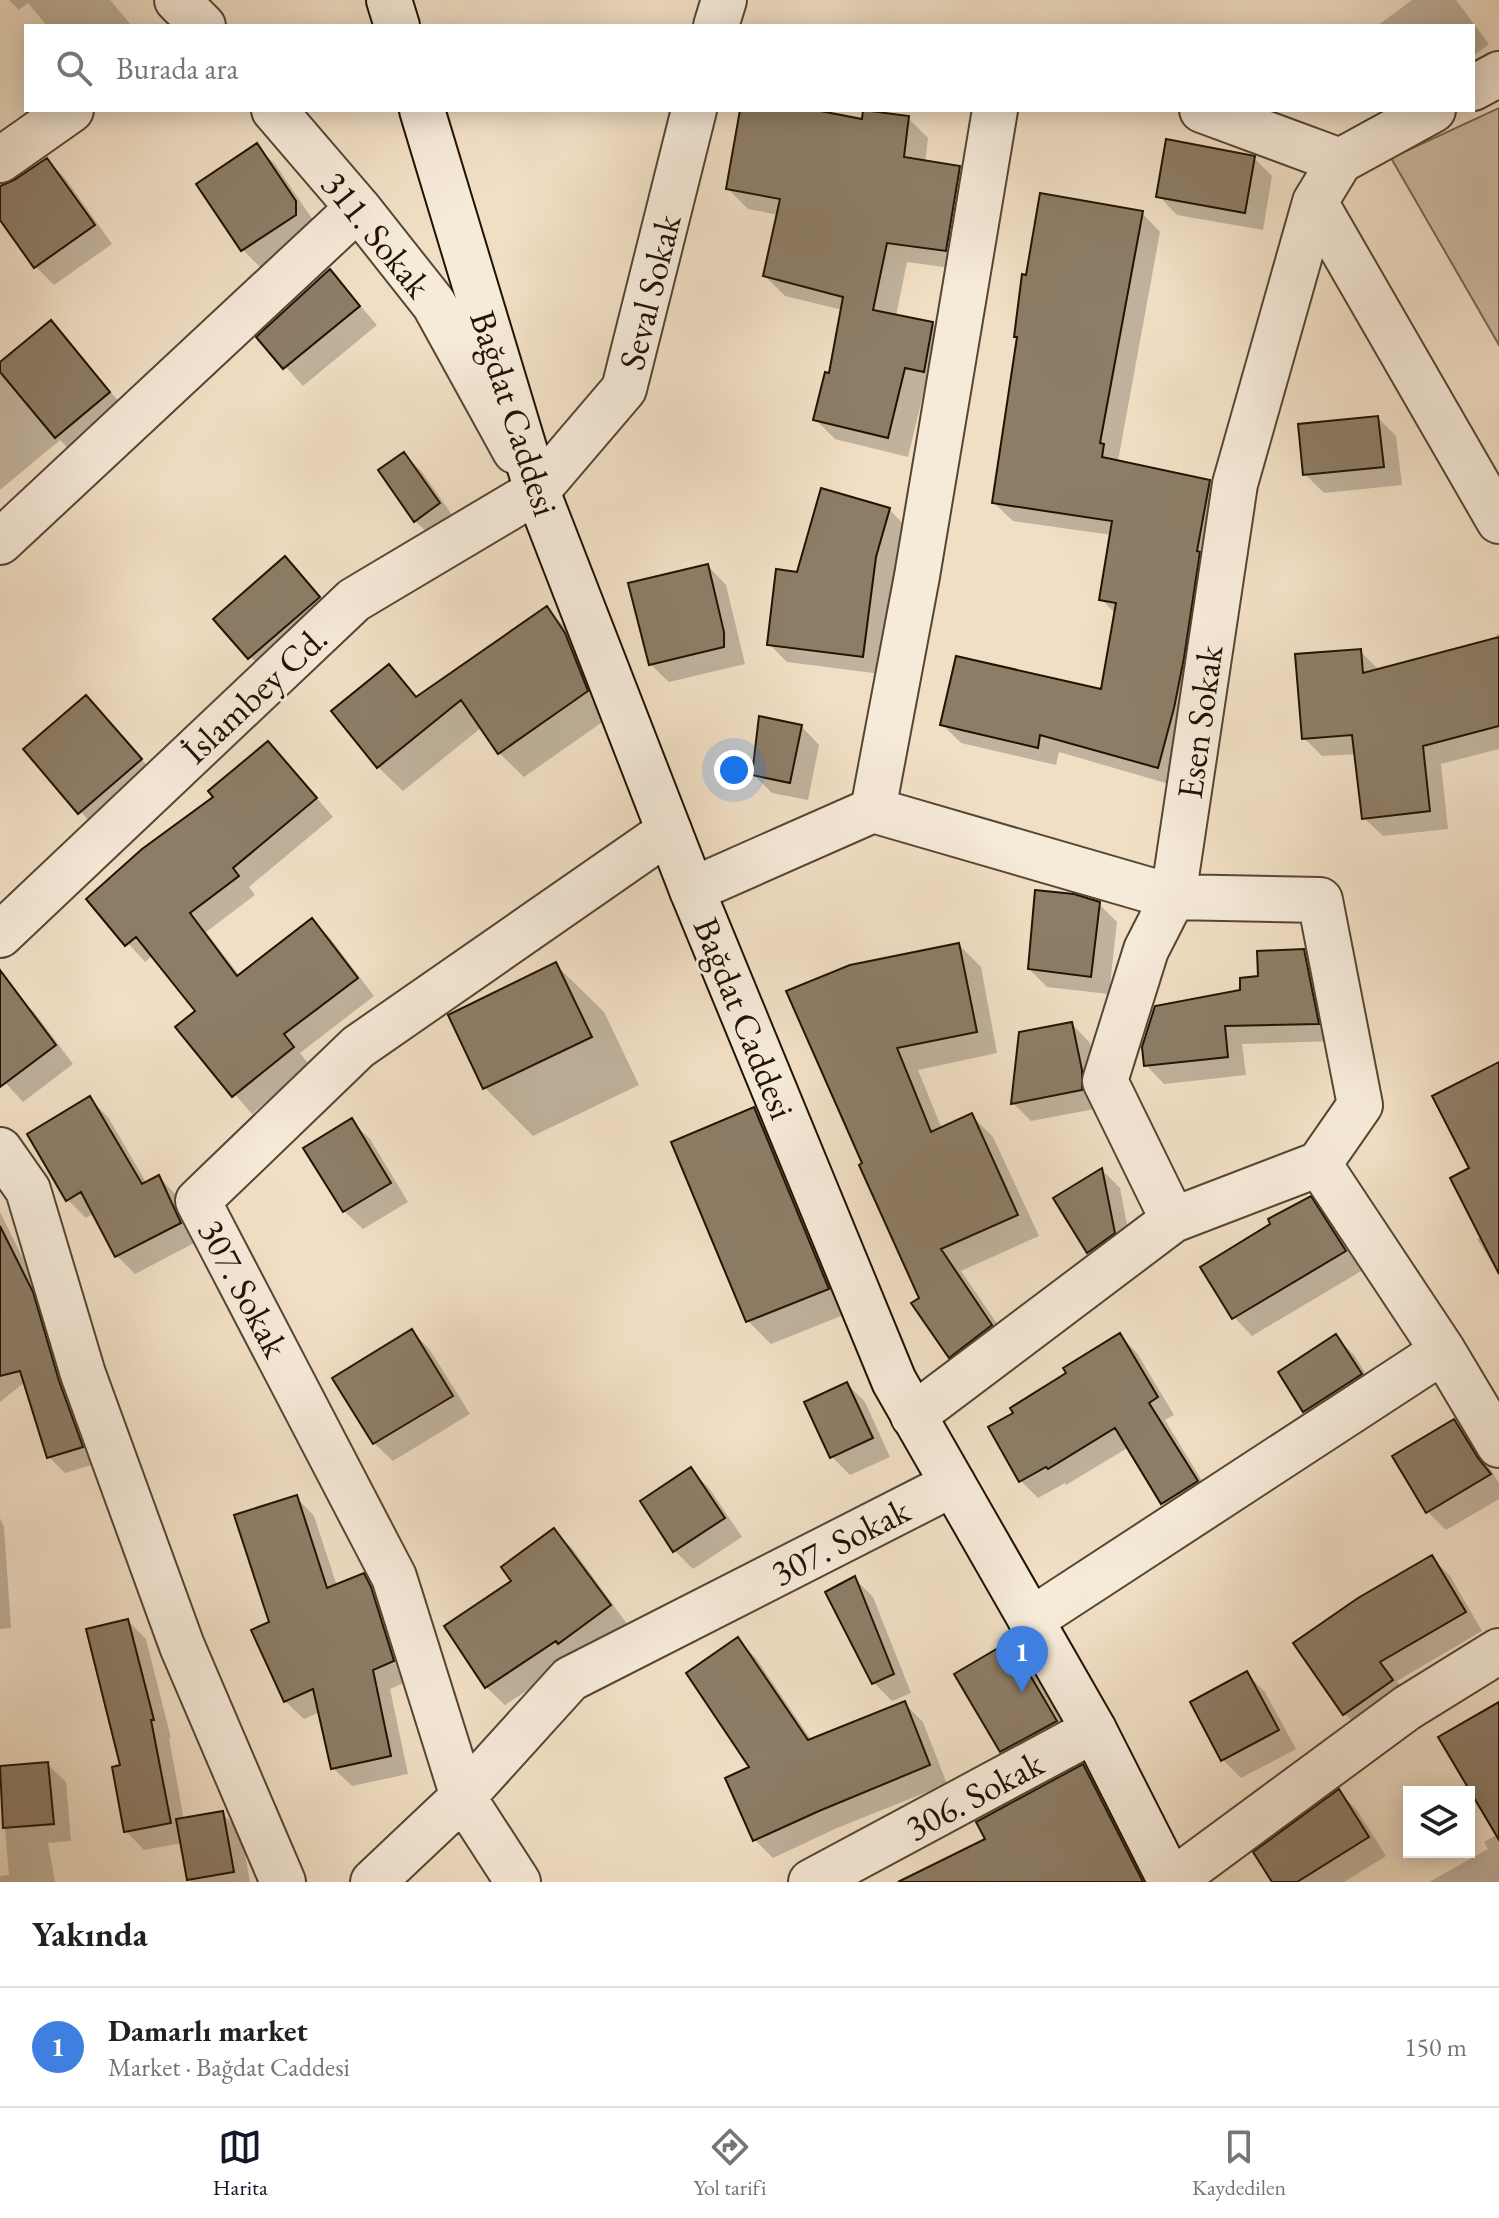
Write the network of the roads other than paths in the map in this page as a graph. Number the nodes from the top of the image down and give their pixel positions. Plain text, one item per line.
1 (389, 0) edge
2 (724, 0) edge
3 (396, 24) edge
4 (717, 24) edge
5 (1499, 74) edge
6 (1475, 87) edge
7 (68, 112) edge
8 (276, 112) edge
9 (423, 112) edge
10 (693, 112) edge
11 (995, 112) edge
12 (1207, 112) edge
13 (1429, 112) edge
14 (0, 160) edge
15 (1340, 161) junction
16 (1315, 202) junction
17 (358, 208) junction
18 (537, 491) junction
19 (1499, 521) edge
20 (0, 542) edge
21 (873, 810) junction
22 (669, 831) junction
23 (692, 890) junction
24 (1173, 897) junction
25 (0, 935) edge
26 (0, 1150) edge
27 (1319, 1164) junction
28 (1173, 1220) junction
29 (1443, 1351) junction
30 (913, 1416) junction
31 (1499, 1445) edge
32 (953, 1484) junction
33 (1031, 1620) junction
34 (1499, 1651) edge
35 (1094, 1730) junction
36 (463, 1797) junction
37 (283, 1882) edge
38 (373, 1882) edge
39 (518, 1882) edge
40 (811, 1882) edge
41 (1171, 1882) edge

1 - 3 street
2 - 4 street
5 - 6 street
7 - 14 street
8 - 17 street, 311. Sokak
9 - 18 street, Bağdat Caddesi
10 - 18 street, Seval Sokak
11 - 21 street
12 - 15 street
13 - 15 street, Esen Sokak
15 - 16 street, Esen Sokak
16 - 19 street
16 - 24 street, Esen Sokak
17 - 18 street, 311. Sokak
17 - 20 street
18 - 22 street, Bağdat Caddesi
18 - 25 street, İslambey Cd.
21 - 23 street
21 - 24 street
22 - 23 street, Bağdat Caddesi
22 - 36 street, 307. Sokak
23 - 30 street, Bağdat Caddesi
24 - 27 street
24 - 28 street, Esen Sokak
26 - 37 street
27 - 28 street
27 - 29 street
28 - 30 street
29 - 31 street
29 - 33 street
30 - 32 street, Bağdat Caddesi
32 - 33 street, Bağdat Caddesi
32 - 36 street, 307. Sokak
33 - 35 street, Bağdat Caddesi
34 - 41 street
35 - 40 street, 306. Sokak
35 - 41 street, Bağdat Caddesi
36 - 38 street, 307. Sokak
36 - 39 street, 307. Sokak

